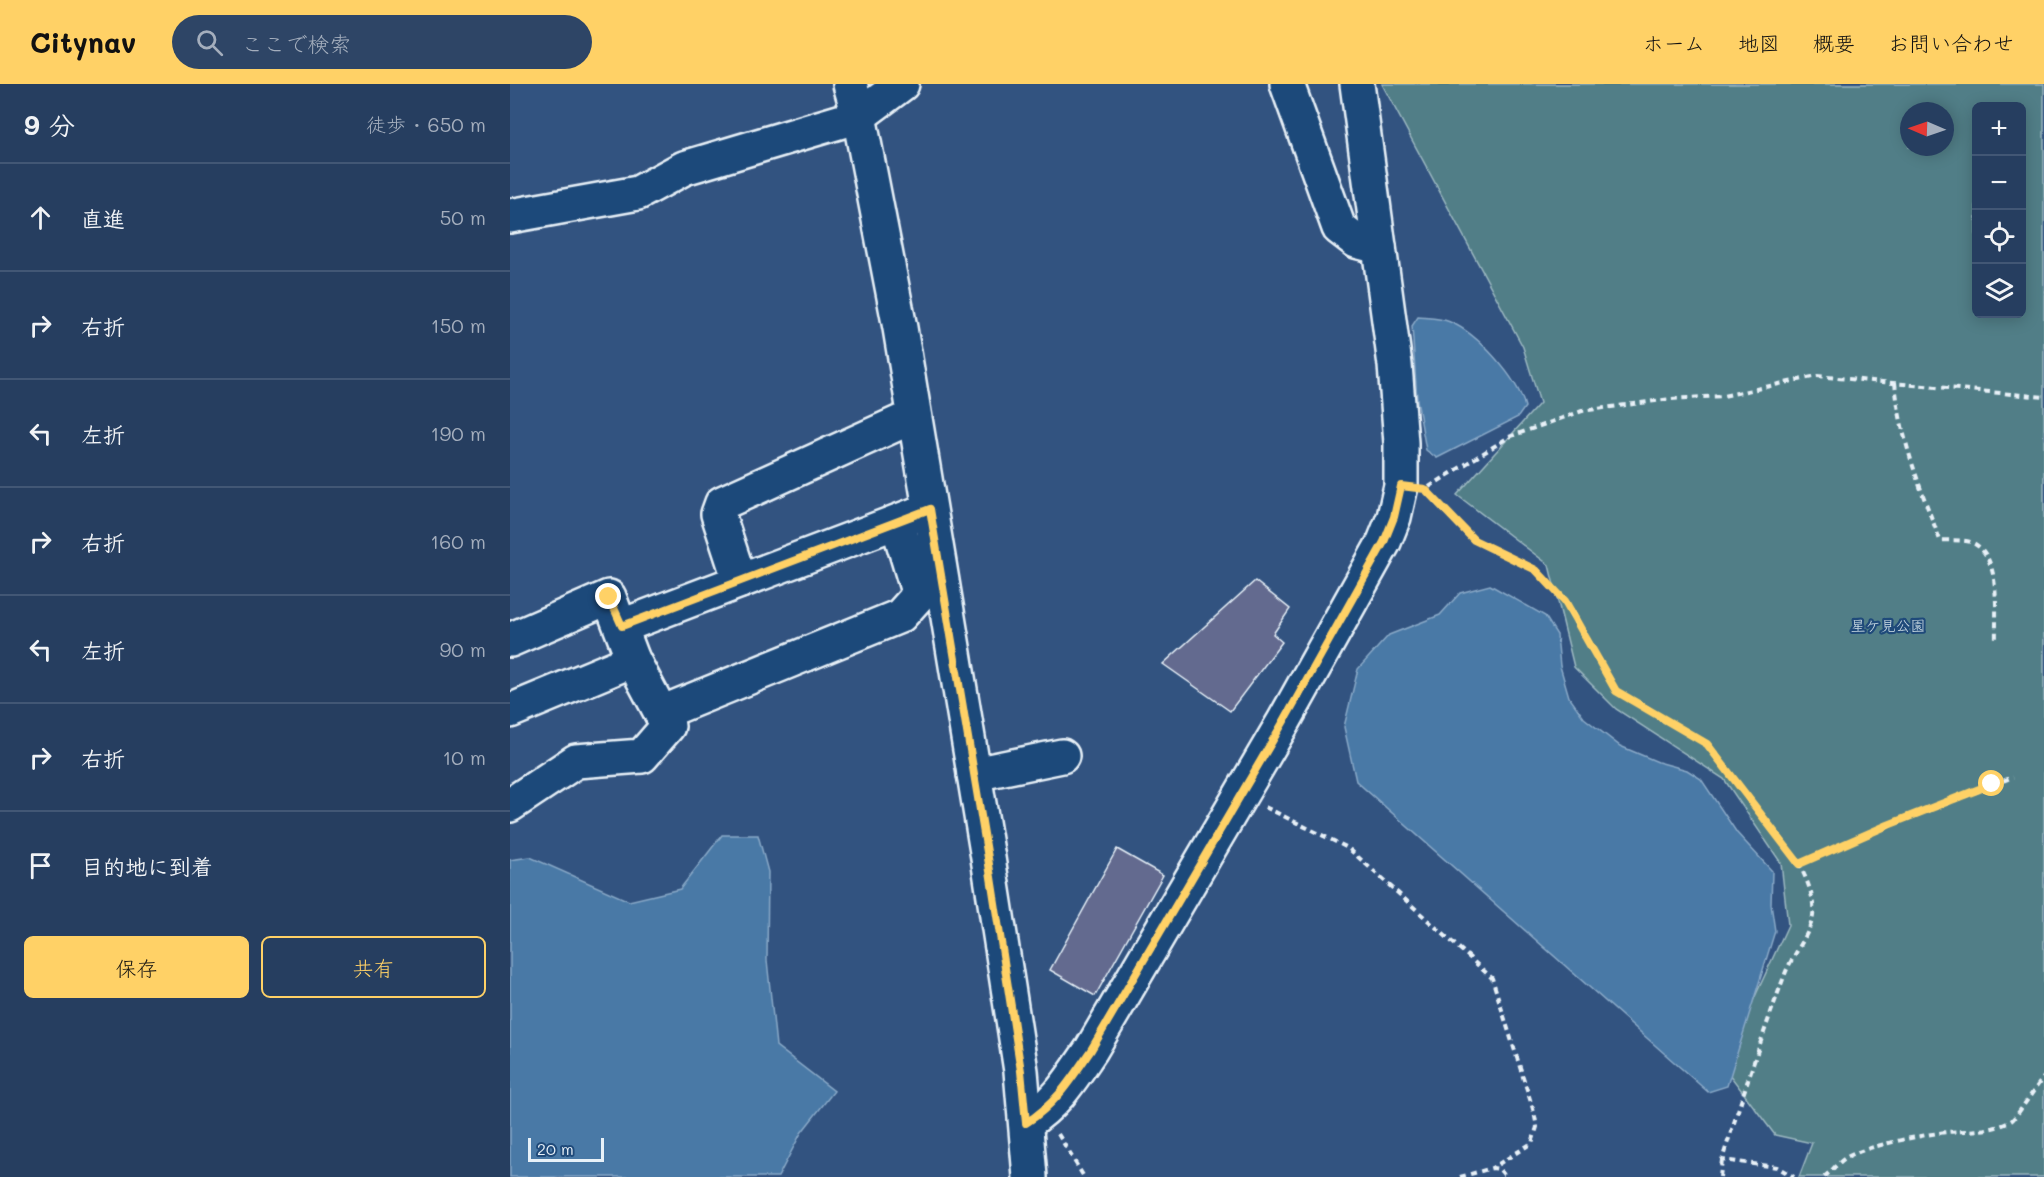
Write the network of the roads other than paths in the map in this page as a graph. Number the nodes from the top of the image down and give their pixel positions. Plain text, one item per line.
1 (850, 84) edge
2 (902, 84) edge
3 (1287, 84) edge
4 (1357, 84) edge
5 (859, 116) junction
6 (510, 216) edge
7 (1379, 247) junction
8 (914, 416) junction
9 (930, 509) junction
10 (897, 522) junction
11 (740, 581) junction
12 (622, 626) junction
13 (510, 640) edge
14 (633, 660) junction
15 (510, 711) edge
16 (661, 713) junction
17 (1062, 756) dead end
18 (974, 774) junction
19 (510, 805) edge
20 (1035, 1117) junction
21 (1029, 1177) edge

1 - 5 street
2 - 5 street
3 - 7 street
4 - 7 street
5 - 6 street
5 - 8 street
7 - 20 street
8 - 9 street
8 - 11 street
9 - 10 street
9 - 18 street
10 - 11 street
10 - 16 street
11 - 12 street
12 - 13 street
12 - 14 street
14 - 15 street
14 - 16 street
16 - 19 street
17 - 18 street
18 - 20 street
20 - 21 street

